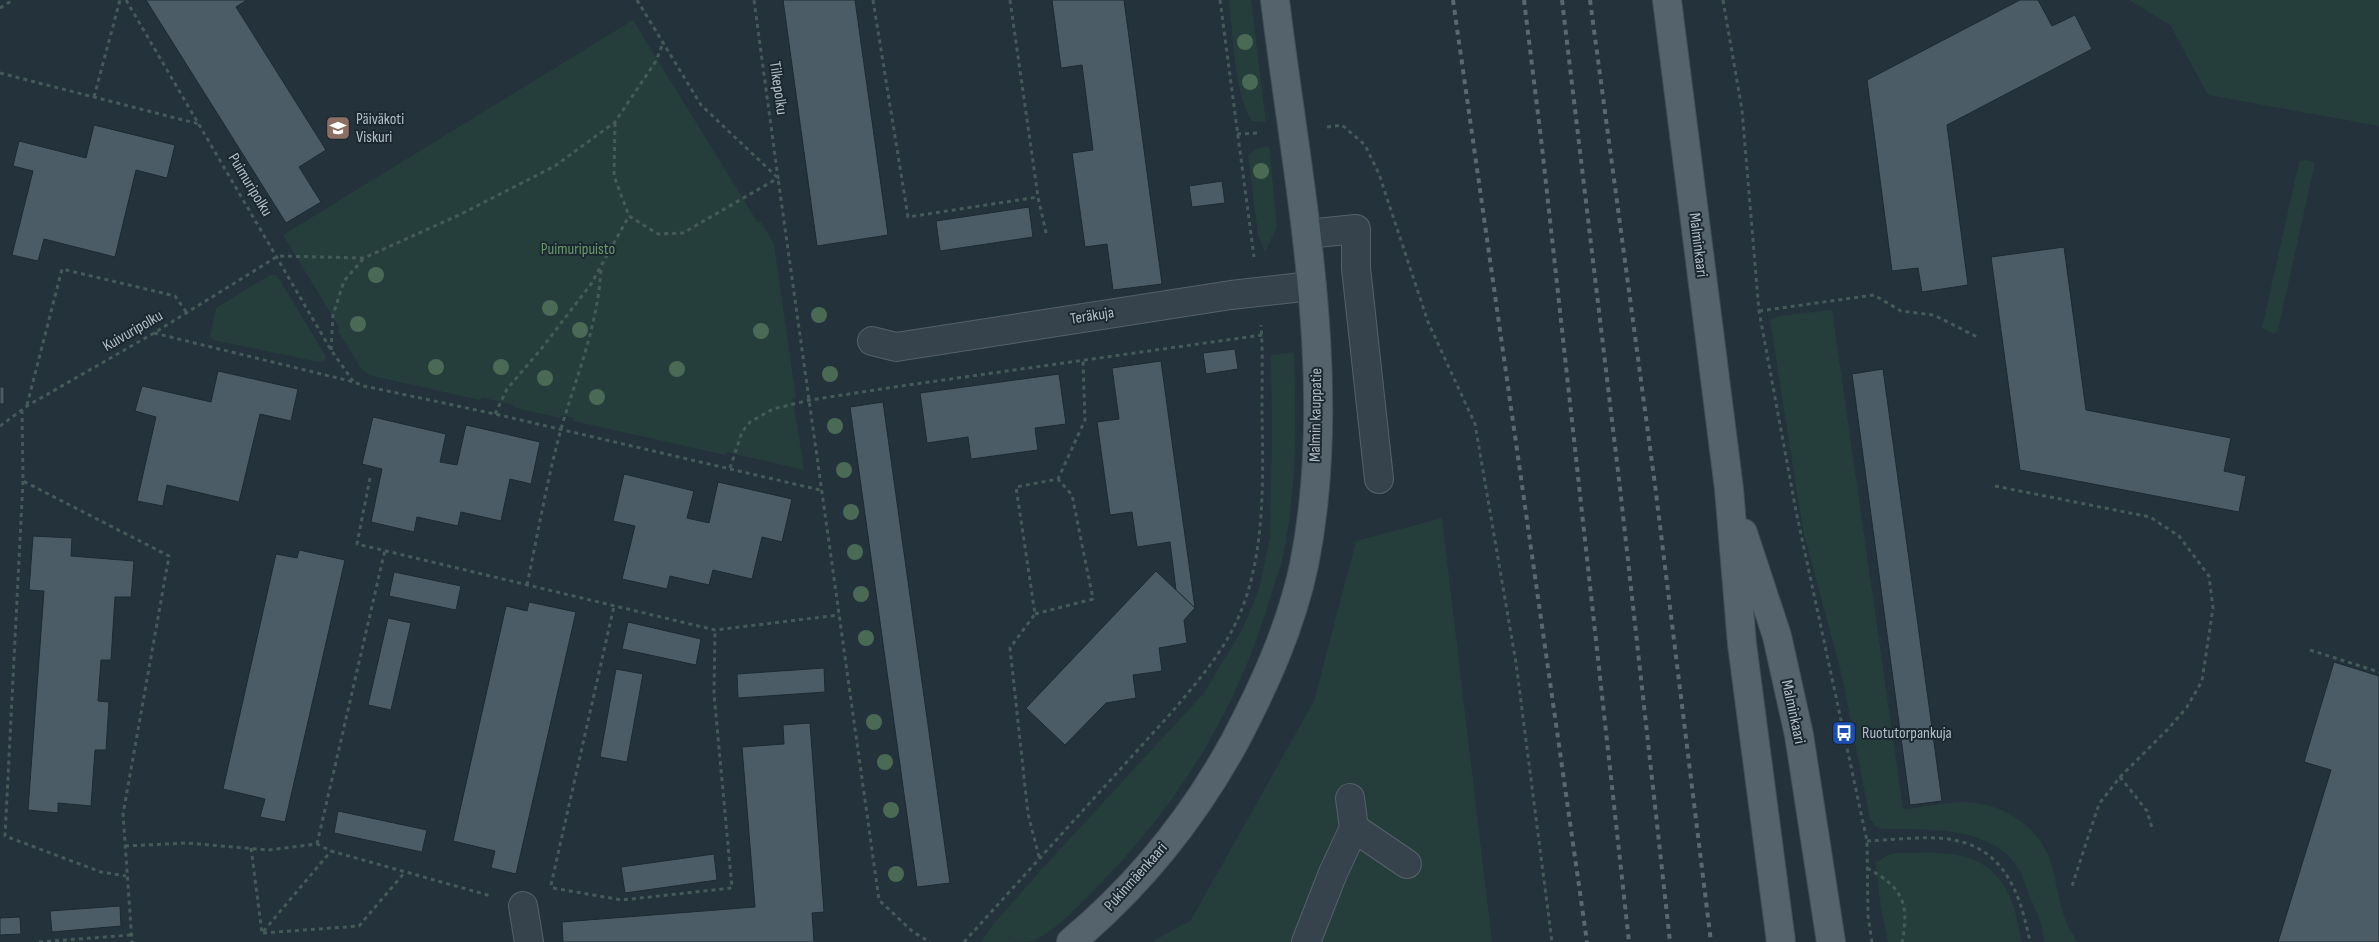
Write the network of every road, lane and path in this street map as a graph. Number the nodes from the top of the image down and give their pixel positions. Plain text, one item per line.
1 (13, 0) edge
2 (120, 0) edge
3 (126, 0) edge
4 (636, 0) edge
5 (754, 0) edge
6 (872, 0) edge
7 (1010, 0) edge
8 (1220, 0) edge
9 (1274, 0) edge
10 (1668, 0) edge
11 (1723, 0) edge
12 (0, 8) edge
13 (663, 43) junction
14 (0, 73) edge
15 (94, 97) junction
16 (615, 122) junction
17 (200, 124) junction
18 (778, 178) junction
19 (1038, 197) junction
20 (629, 216) junction
21 (1307, 234) junction
22 (1047, 237) dead end
23 (278, 256) junction
24 (364, 258) junction
25 (601, 268) junction
26 (1312, 286) junction
27 (1258, 292) junction
28 (1759, 311) junction
29 (187, 313) junction
30 (154, 333) junction
31 (1262, 335) junction
32 (1979, 338) dead end
33 (872, 340) dead end
34 (331, 350) junction
35 (1083, 361) junction
36 (354, 382) junction
37 (810, 400) junction
38 (27, 406) junction
39 (22, 409) junction
40 (495, 414) junction
41 (1475, 424) dead end
42 (0, 426) edge
43 (561, 429) junction
44 (730, 468) junction
45 (370, 478) dead end
46 (1058, 479) junction
47 (1380, 479) dead end
48 (22, 481) junction
49 (1995, 486) dead end
50 (1729, 489) junction
51 (820, 490) junction
52 (384, 550) junction
53 (527, 585) junction
54 (614, 606) junction
55 (1035, 614) junction
56 (839, 615) junction
57 (715, 630) junction
58 (2310, 650) dead end
59 (2379, 672) edge
60 (2120, 777) junction
61 (1350, 798) dead end
62 (1195, 807) joint
63 (1354, 828) junction
64 (2153, 831) dead end
65 (0, 835) edge
66 (5, 836) junction
67 (1867, 841) junction
68 (317, 844) junction
69 (125, 846) junction
70 (251, 848) junction
71 (331, 850) junction
72 (1040, 858) junction
73 (1407, 864) dead end
74 (1866, 867) junction
75 (405, 872) junction
76 (126, 876) junction
77 (2071, 890) dead end
78 (523, 906) joint
79 (262, 933) junction
80 (131, 935) junction
81 (39, 942) edge
82 (132, 942) edge
83 (529, 942) edge
84 (930, 942) edge
85 (964, 942) edge
86 (1071, 942) edge
87 (1306, 942) edge
88 (1552, 942) edge
89 (1781, 942) edge
90 (1831, 942) edge
91 (1872, 942) edge
92 (1902, 942) edge
93 (2030, 942) edge

1 - 12 path
2 - 15 path
3 - 17 path, Puimuripolku
4 - 13 path
5 - 18 path, Tilkepolku
6 - 19 path
7 - 19 path
8 - 27 path
9 - 21 main road, Malmin kauppatie
10 - 50 main road, Malminkaari
11 - 28 path
13 - 16 path
13 - 18 path
14 - 15 path
15 - 17 path
16 - 20 path
16 - 24 path
17 - 23 path, Puimuripolku
18 - 20 path
18 - 37 path, Tilkepolku
19 - 22 path
20 - 25 path
21 - 26 main road, Malmin kauppatie
21 - 47 street
23 - 24 path
23 - 29 path, Kuivuripolku
23 - 34 path, Puimuripolku
24 - 34 path
25 - 40 path
25 - 43 path
26 - 27 street, Teräkuja
26 - 62 main road, Malmin kauppatie
27 - 31 path
27 - 33 street, Teräkuja
28 - 32 path
28 - 67 path
29 - 30 path, Kuivuripolku
29 - 38 path
30 - 36 path
30 - 38 path, Kuivuripolku
31 - 35 path
31 - 72 path
34 - 36 path, Puimuripolku
35 - 37 path
35 - 46 path
36 - 40 path
37 - 44 path
37 - 51 path, Tilkepolku
38 - 39 path, Kuivuripolku
39 - 42 path, Kuivuripolku
39 - 48 path
40 - 43 path
41 - 88 path
43 - 44 path
43 - 53 path
44 - 51 path
45 - 52 path
46 - 55 path
46 - 55 path
48 - 66 path
48 - 69 path
49 - 60 path
50 - 89 main road, Malminkaari
50 - 90 main road, Malminkaari
51 - 56 path, Tilkepolku
52 - 53 path
52 - 68 path
53 - 54 path
54 - 57 path
54 - 57 path
55 - 72 path
56 - 57 path
56 - 84 path, Tilkepolku
58 - 59 path
60 - 64 path
60 - 77 path
61 - 63 street
62 - 86 main road, Pukinmäenkaari
63 - 73 street
63 - 87 street
65 - 66 path
66 - 76 path
67 - 74 path
67 - 93 path
68 - 70 path
68 - 71 path
69 - 70 path
69 - 76 path
70 - 79 path
71 - 75 path
71 - 79 path
72 - 85 path
74 - 91 path
74 - 92 path
75 - 78 path
75 - 79 path
76 - 80 path
78 - 83 street
80 - 81 path
80 - 82 path

